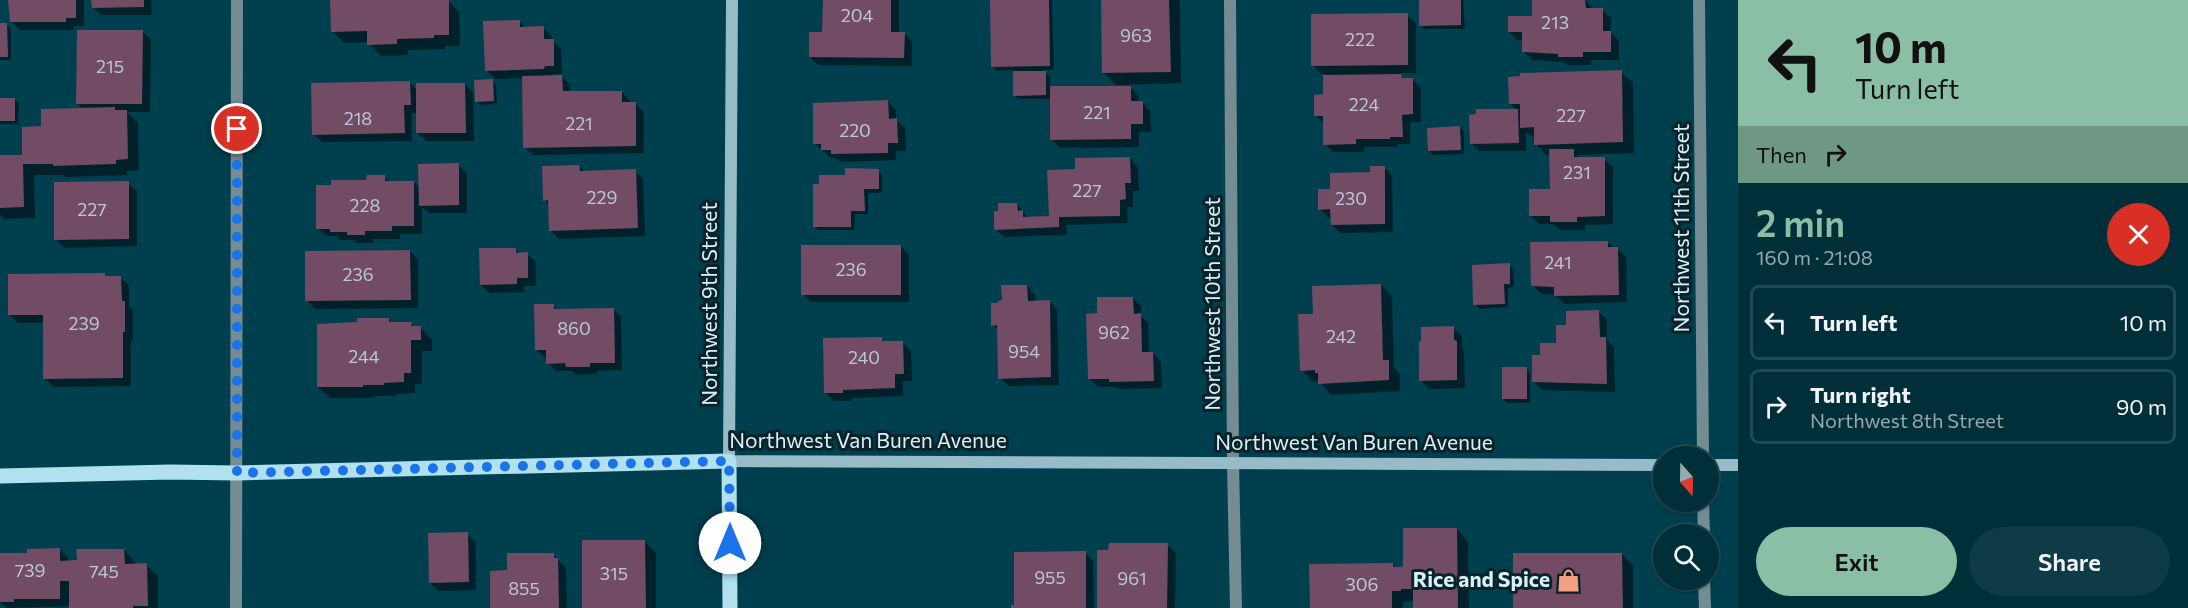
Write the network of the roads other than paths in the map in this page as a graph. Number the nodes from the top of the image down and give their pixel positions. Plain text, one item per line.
1 (237, 0) edge
2 (732, 0) edge
3 (1230, 0) edge
4 (1699, 0) edge
5 (1703, 446) edge
6 (729, 461) junction
7 (1233, 463) junction
8 (1653, 465) edge
9 (1719, 465) edge
10 (1738, 465) edge
11 (237, 473) junction
12 (0, 476) edge
13 (1704, 590) edge
14 (236, 608) edge
15 (730, 608) edge
16 (1236, 608) edge
17 (1705, 608) edge

1 - 11 street
2 - 6 main road, Northwest 9th Street
3 - 7 street, Northwest 10th Street
4 - 5 street, Northwest 11th Street
6 - 7 main road, Northwest Van Buren Avenue
6 - 11 main road, Northwest Van Buren Avenue
6 - 15 main road, Northwest 9th Street
7 - 8 main road, Northwest Van Buren Avenue
7 - 16 street, Northwest 10th Street
9 - 10 main road
11 - 12 main road, Northwest Van Buren Avenue
11 - 14 street
13 - 17 street

